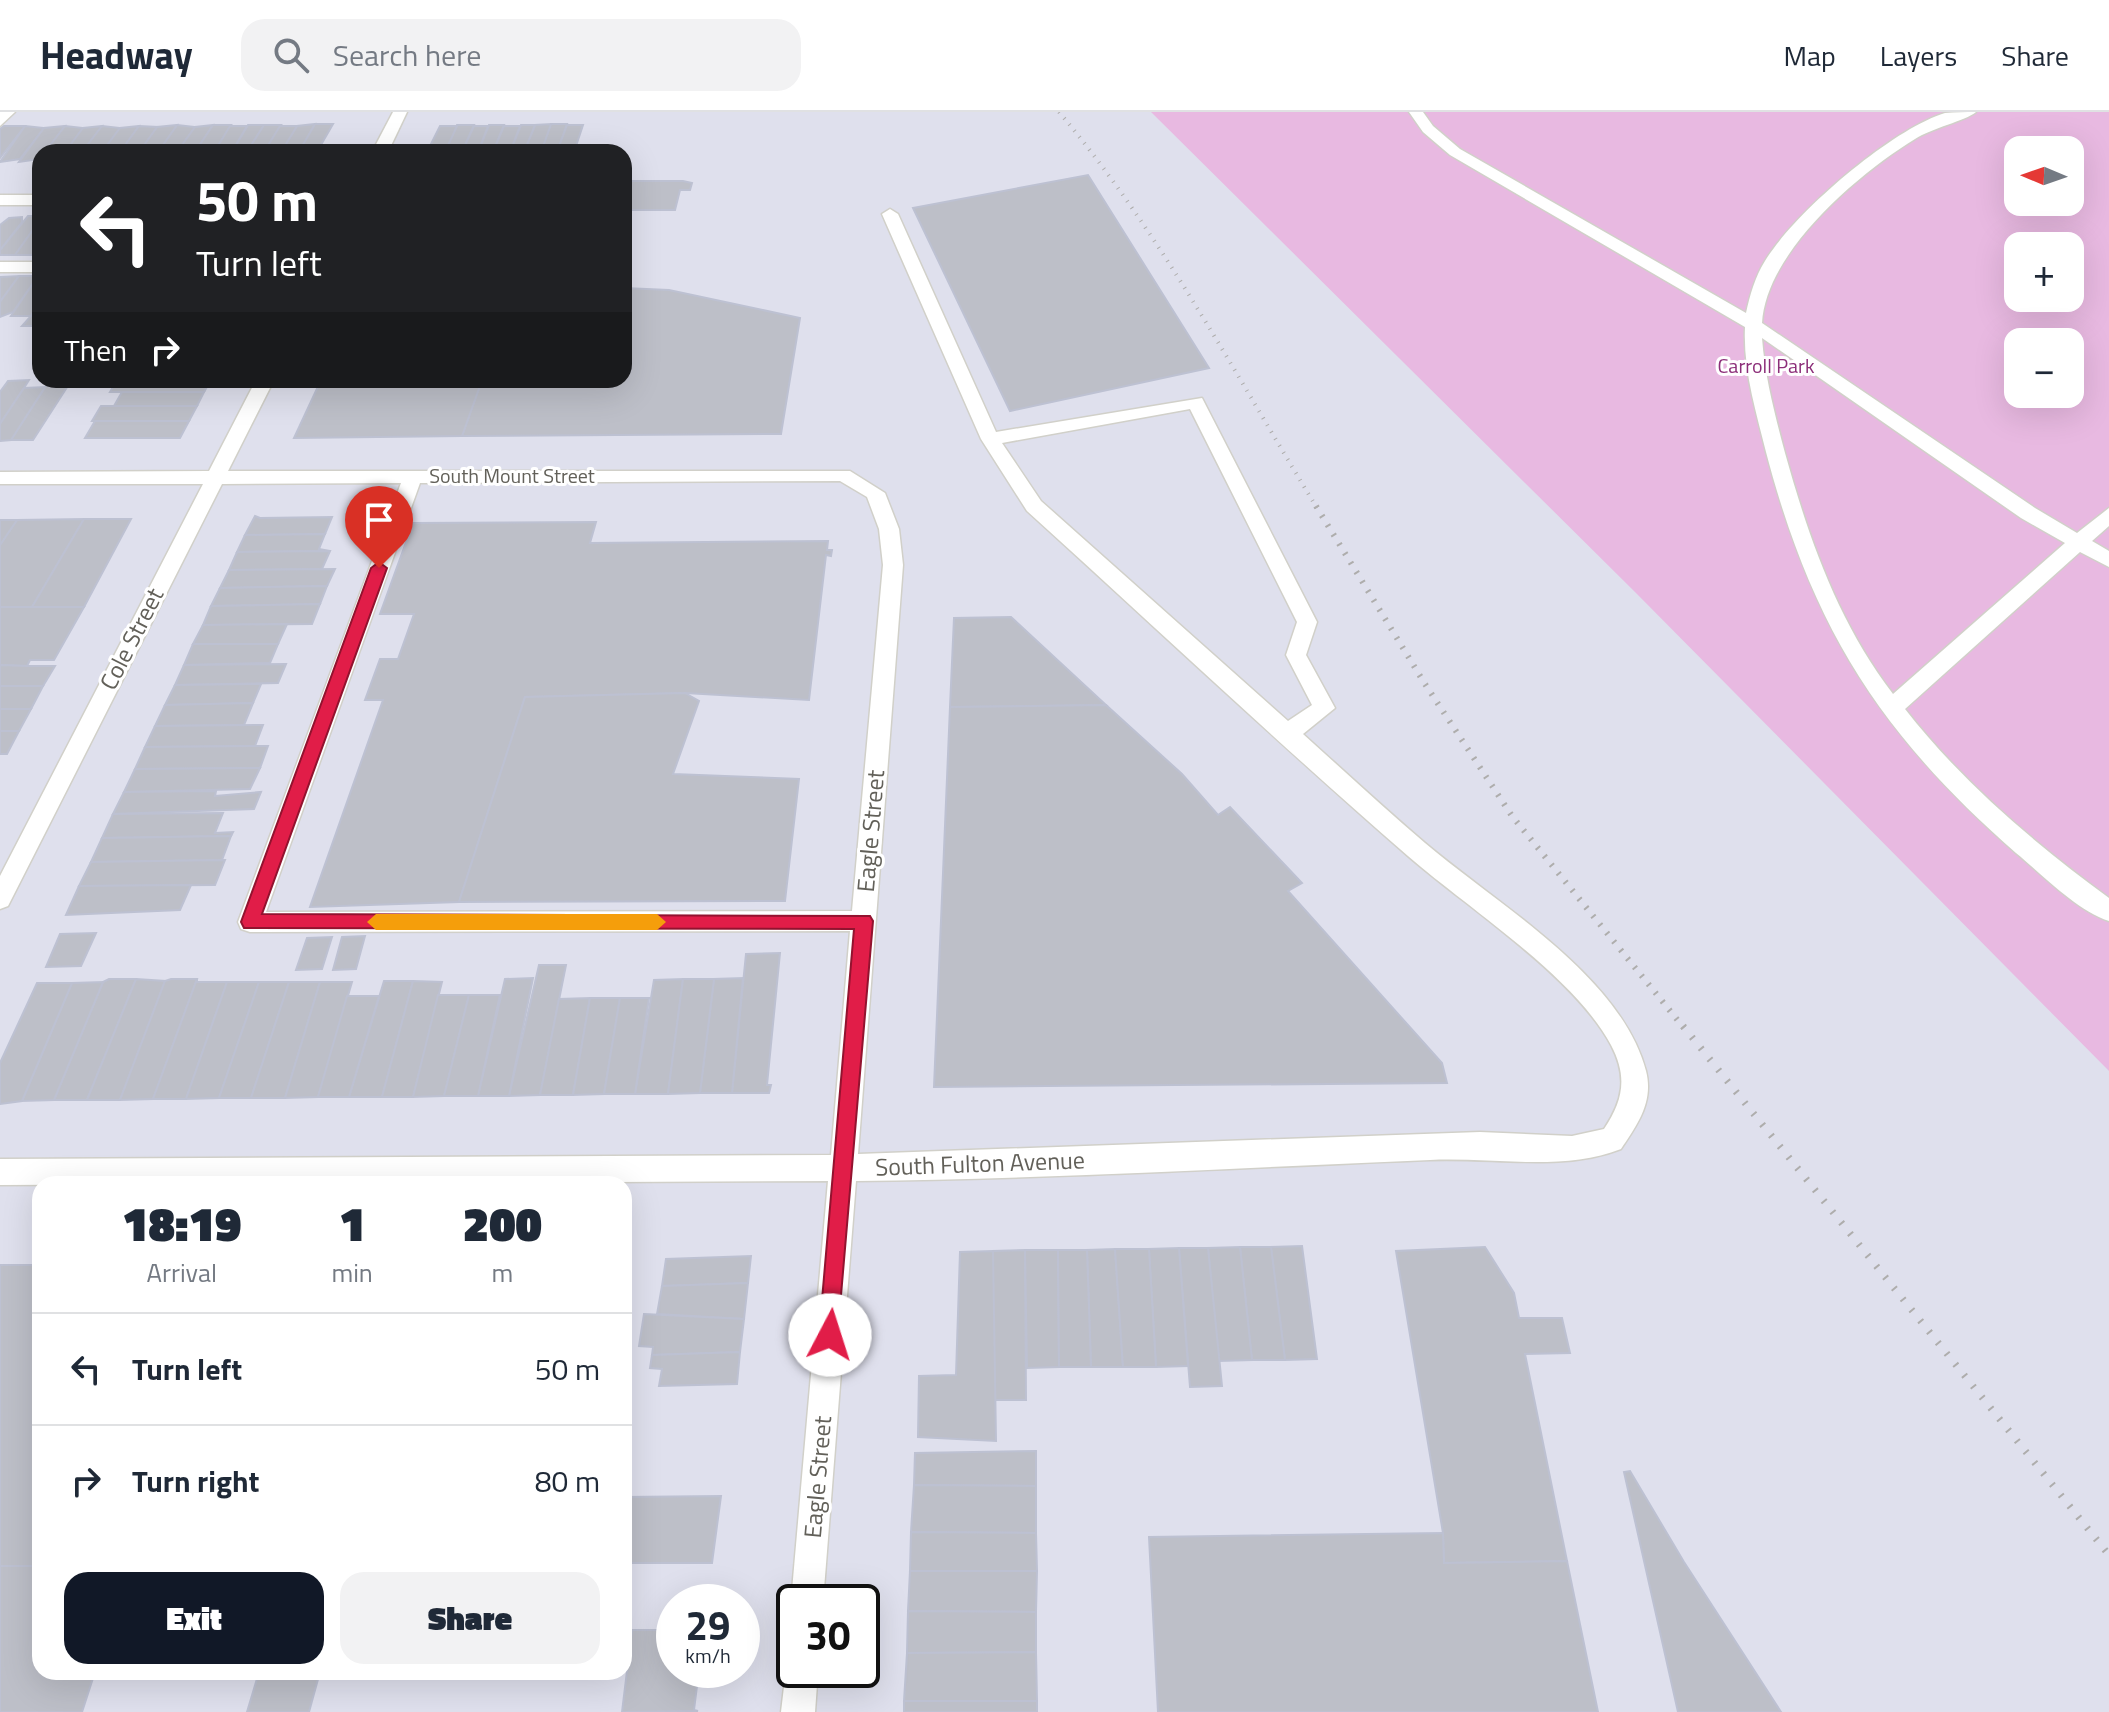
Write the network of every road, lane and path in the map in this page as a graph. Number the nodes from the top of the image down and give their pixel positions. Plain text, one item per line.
1 (8, 112) edge
2 (400, 112) edge
3 (1416, 112) edge
4 (1969, 112) edge
5 (0, 122) edge
6 (384, 144) edge
7 (0, 200) edge
8 (32, 200) edge
9 (890, 214) dead end
10 (0, 267) edge
11 (32, 267) edge
12 (1753, 324) junction
13 (261, 388) edge
14 (990, 439) junction
15 (413, 476) junction
16 (214, 477) junction
17 (0, 478) edge
18 (875, 493) joint
19 (2109, 515) edge
20 (2081, 542) junction
21 (2109, 560) edge
22 (1893, 707) junction
23 (1289, 732) junction
24 (0, 899) edge
25 (2109, 911) edge
26 (864, 921) junction
27 (844, 1168) junction
28 (0, 1172) edge
29 (809, 1584) edge
30 (800, 1688) edge
31 (798, 1712) edge

1 - 5 street
2 - 6 street
3 - 12 street
4 - 12 street
7 - 8 street
9 - 14 street, South Fulton Avenue
10 - 11 street
12 - 20 street
12 - 22 street
13 - 16 street, Cole Street
14 - 23 street, South Fulton Avenue
14 - 23 street
15 - 16 street, South Mount Street
15 - 18 street, South Mount Street
15 - 26 street
16 - 17 street, South Mount Street
16 - 24 street, Cole Street
18 - 26 street, Eagle Street
19 - 20 street
20 - 21 street
20 - 22 street
22 - 25 street
23 - 27 street, South Fulton Avenue
26 - 27 street, Eagle Street
27 - 28 street, South Fulton Avenue
27 - 29 street, Eagle Street
30 - 31 street

